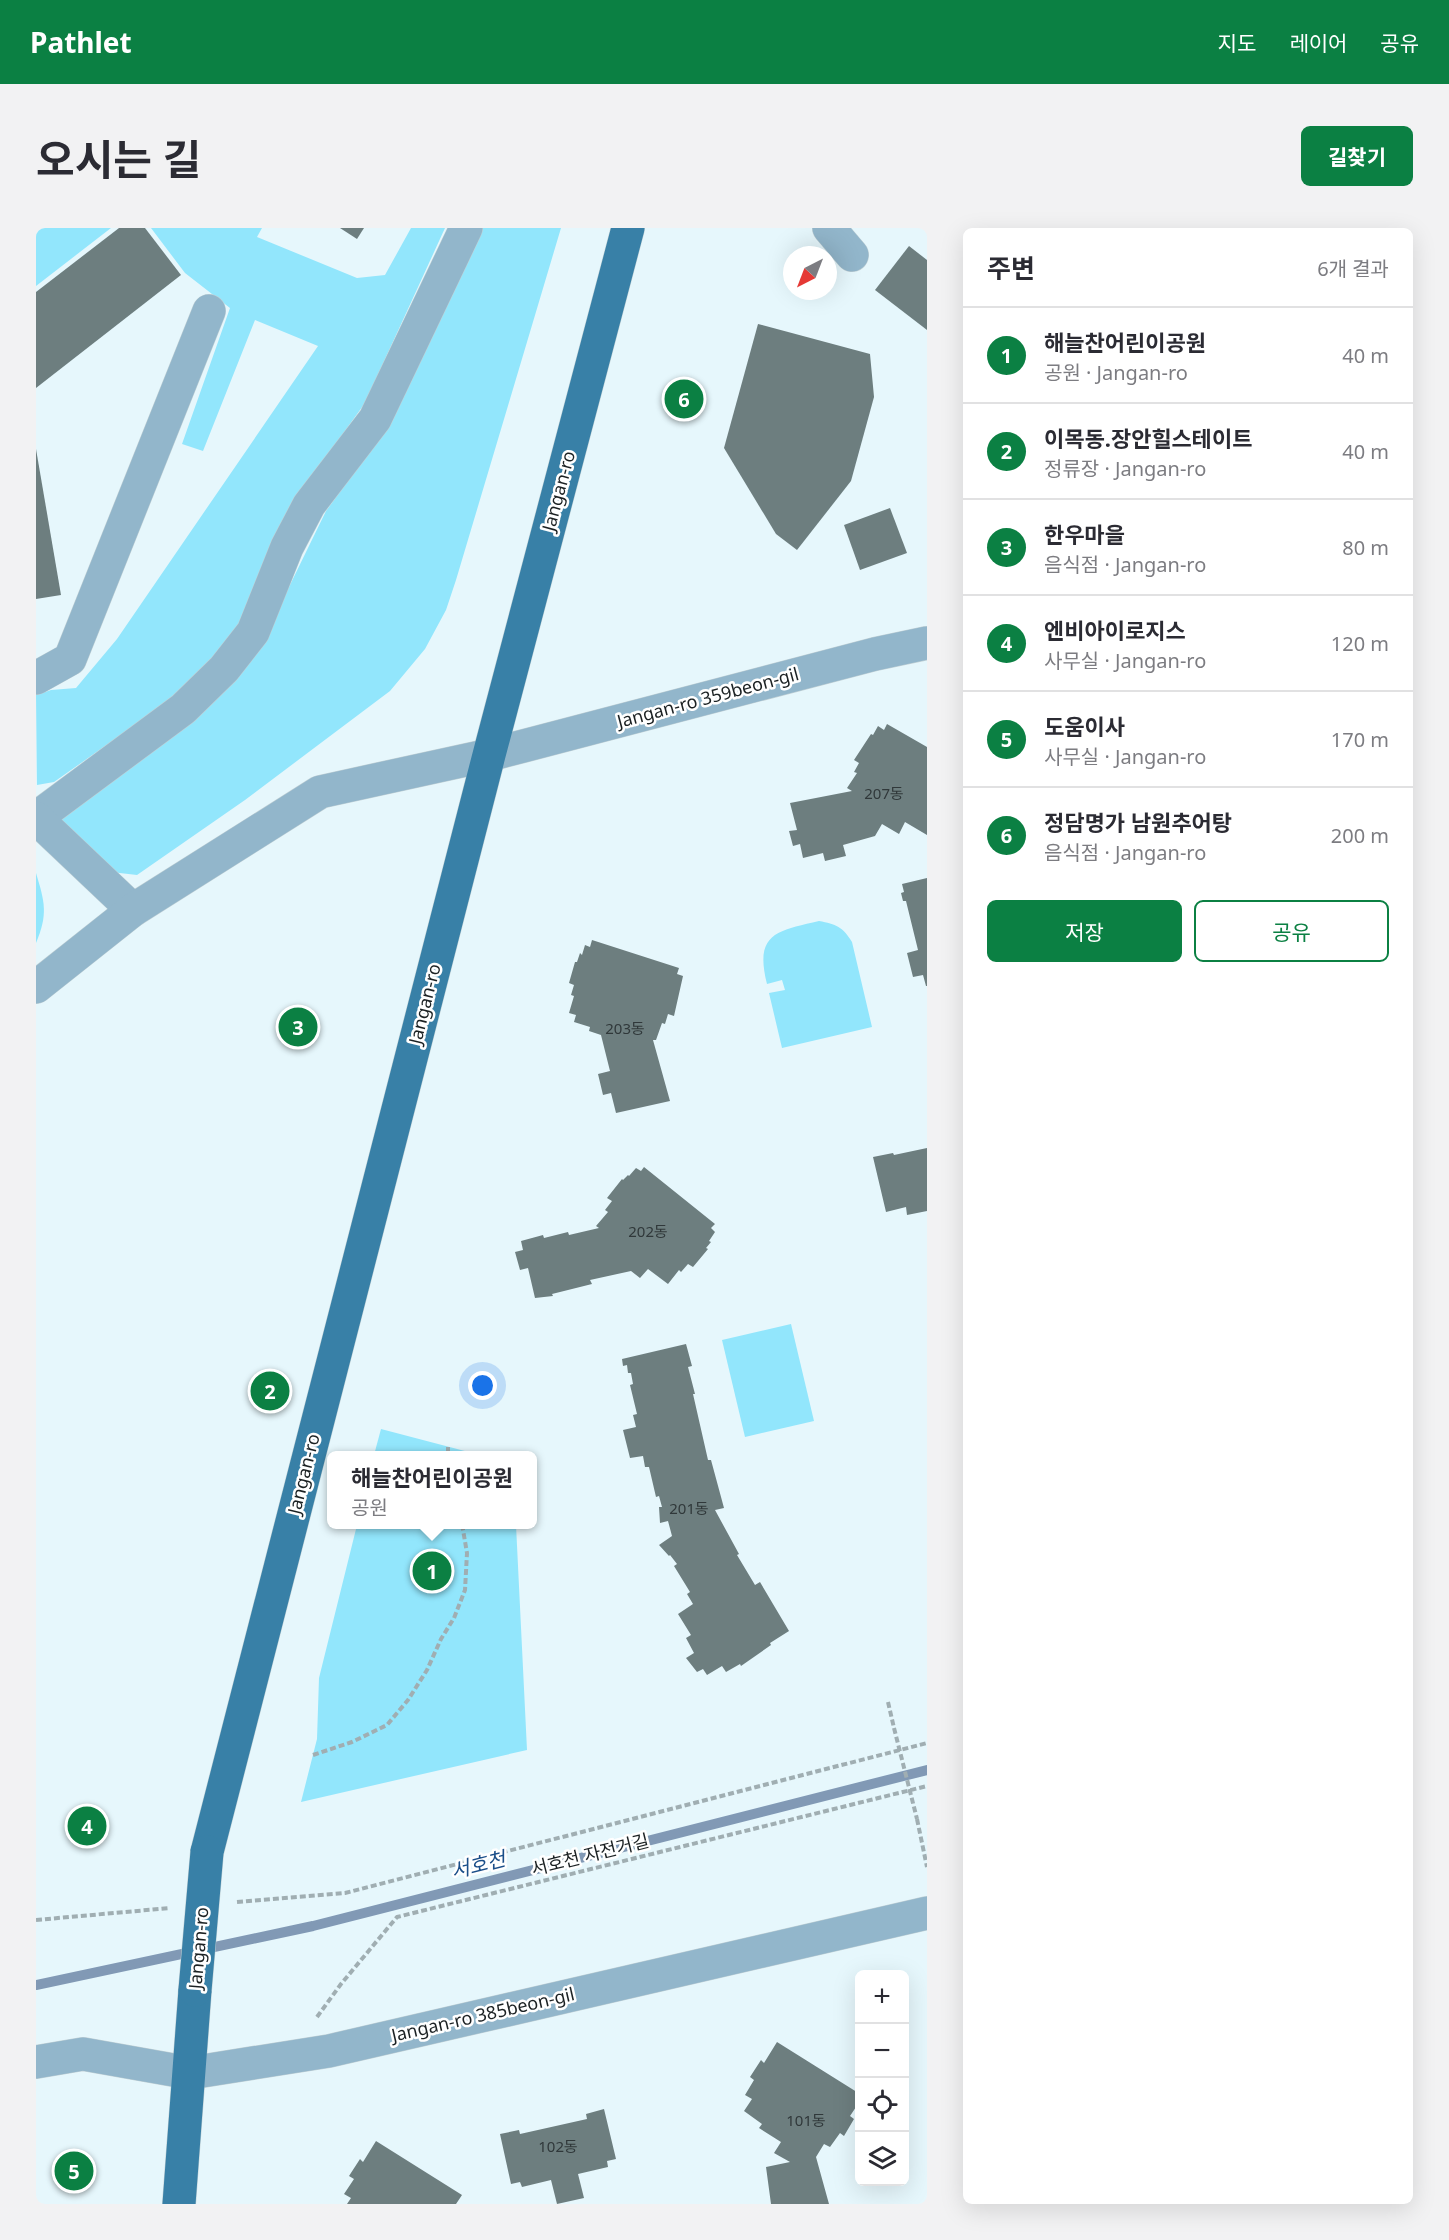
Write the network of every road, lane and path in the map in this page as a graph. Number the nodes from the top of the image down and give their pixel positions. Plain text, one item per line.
1 (466, 228) edge
2 (628, 228) edge
3 (829, 228) edge
4 (852, 255) dead end
5 (209, 310) dead end
6 (927, 643) edge
7 (36, 678) edge
8 (489, 755) junction
9 (36, 818) edge
10 (133, 910) junction
11 (36, 987) edge
12 (448, 1447) dead end
13 (448, 1451) edge
14 (463, 1529) edge
15 (888, 1701) dead end
16 (927, 1743) edge
17 (314, 1755) dead end
18 (927, 1786) edge
19 (927, 1867) edge
20 (226, 1903) dead end
21 (179, 1908) dead end
22 (927, 1913) edge
23 (36, 1920) edge
24 (288, 2058) junction
25 (36, 2062) edge
26 (190, 2073) junction
27 (178, 2204) edge

1 - 9 street
2 - 8 main road, Jangan-ro
3 - 4 street
5 - 7 street
6 - 8 street, Jangan-ro 359beon-gil
8 - 10 street
8 - 26 main road, Jangan-ro, bridge
9 - 10 street
10 - 11 street
12 - 13 path
14 - 17 path
15 - 19 path, bridge
16 - 20 path
18 - 24 path, 서호천 자전거길
21 - 23 path
22 - 24 street, Jangan-ro 385beon-gil
24 - 26 street, Jangan-ro 385beon-gil
25 - 26 street, Jangan-ro 385beon-gil
26 - 27 main road, Jangan-ro

